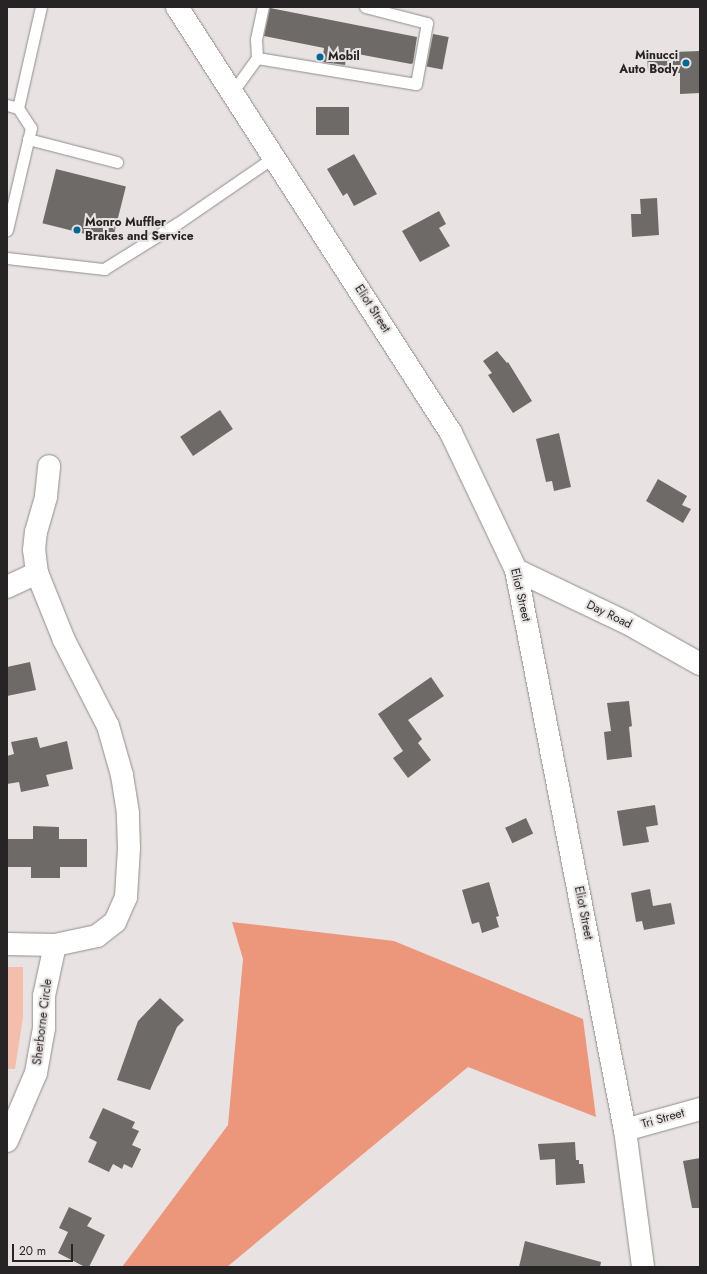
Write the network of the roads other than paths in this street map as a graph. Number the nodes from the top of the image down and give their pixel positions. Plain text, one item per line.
1 (41, 7) edge
2 (176, 7) edge
3 (263, 7) edge
4 (365, 7) edge
5 (257, 58) junction
6 (231, 94) junction
7 (7, 106) edge
8 (18, 108) junction
9 (28, 139) junction
10 (274, 157) junction
11 (117, 162) dead end
12 (7, 230) edge
13 (7, 258) edge
14 (50, 466) dead end
15 (516, 570) junction
16 (37, 572) junction
17 (7, 587) edge
18 (700, 664) edge
19 (7, 944) edge
20 (55, 945) junction
21 (700, 1109) edge
22 (625, 1130) junction
23 (7, 1141) edge
24 (643, 1267) edge

1 - 8 lane
2 - 6 street, Eliot Street
3 - 5 lane
4 - 5 lane
5 - 6 lane
6 - 10 street, Eliot Street
7 - 8 lane
8 - 9 lane
9 - 11 lane
9 - 12 lane
10 - 13 lane
10 - 15 street, Eliot Street
14 - 16 street
15 - 18 street, Day Road
15 - 22 street, Eliot Street
16 - 17 street
16 - 20 street
19 - 20 street
20 - 23 street, Sherborne Circle
21 - 22 street, Tri Street
22 - 24 street, Eliot Street

